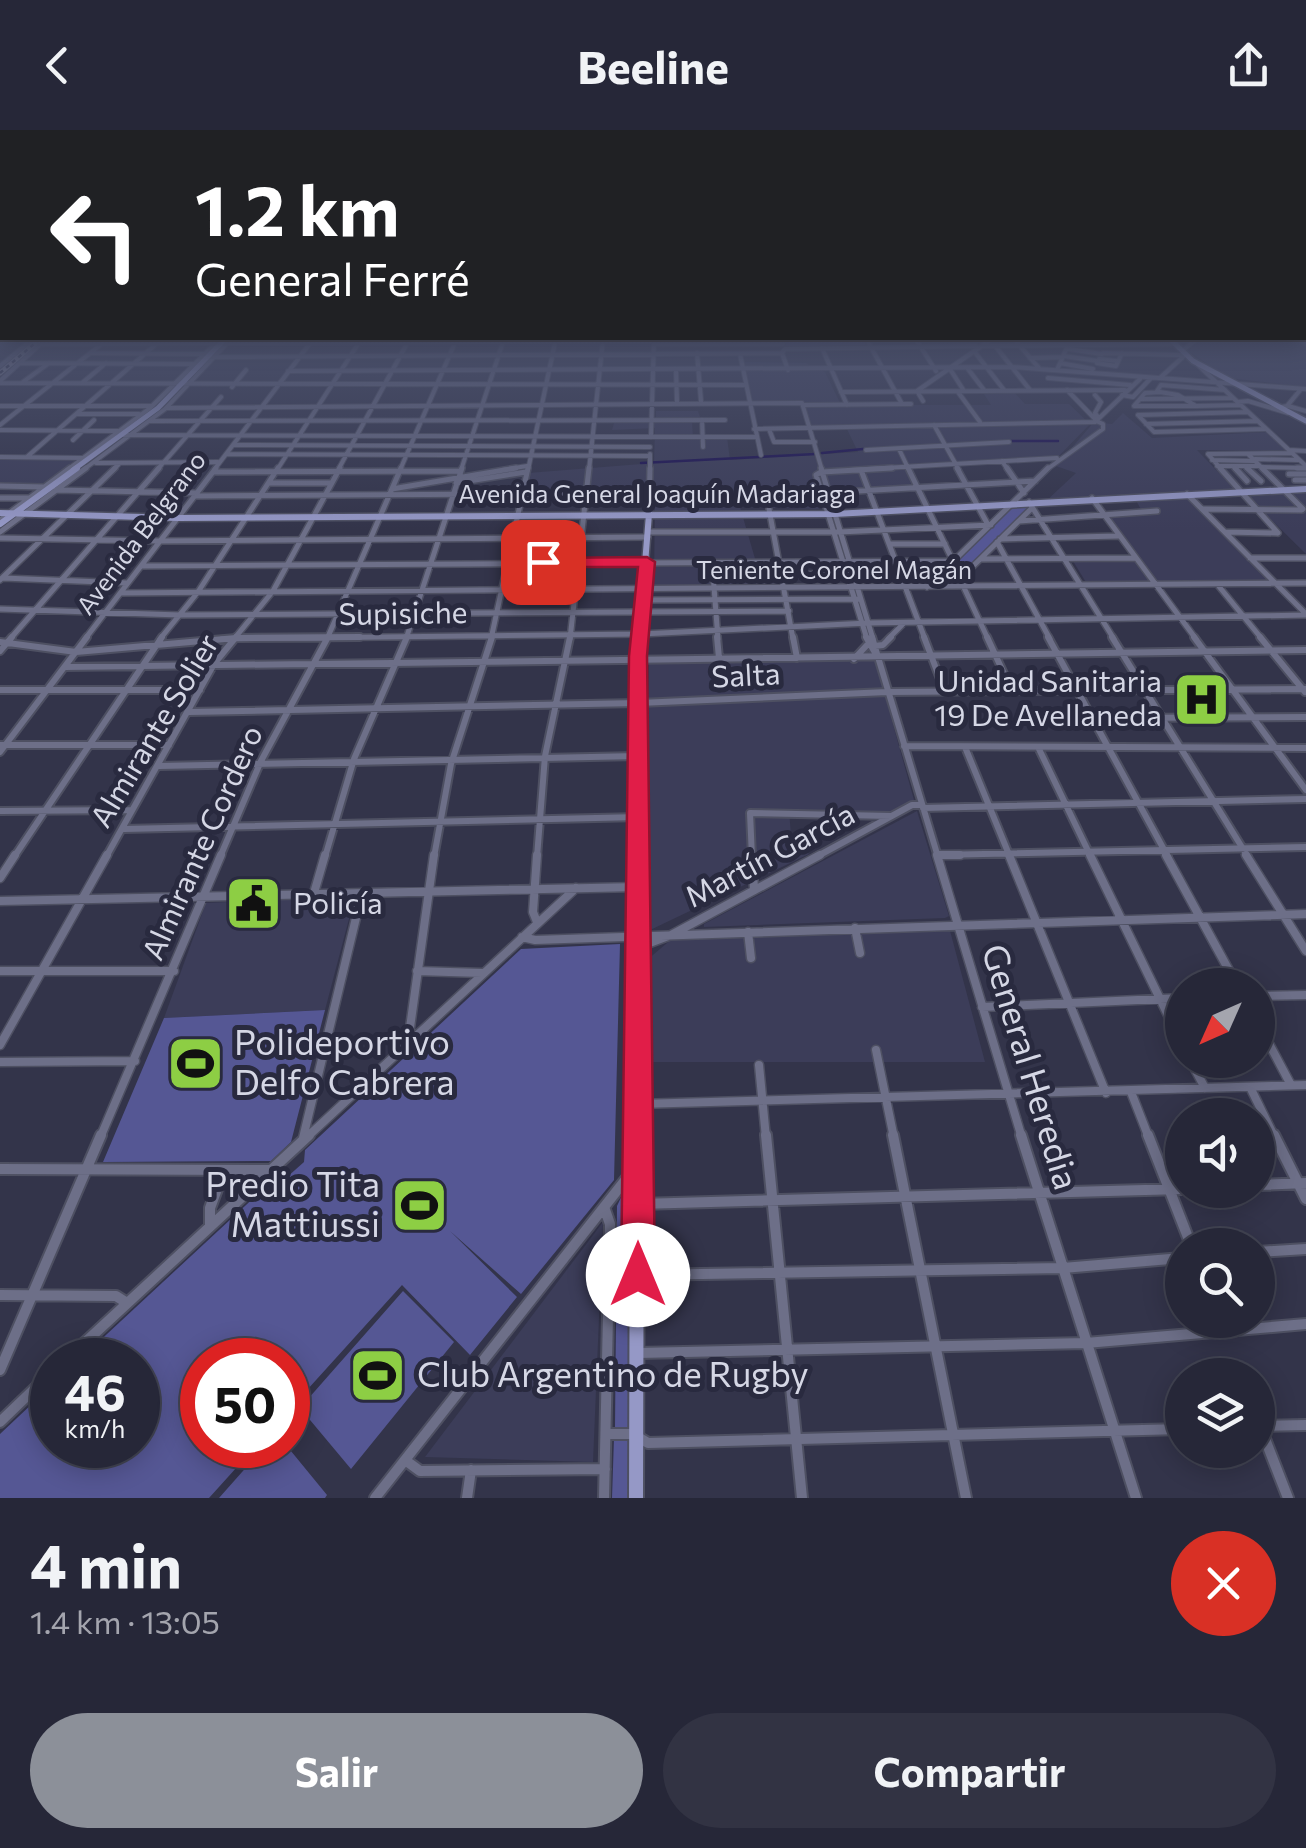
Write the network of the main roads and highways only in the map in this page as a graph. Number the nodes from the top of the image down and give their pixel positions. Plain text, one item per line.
1 (162, 402) edge
2 (1275, 402) edge
3 (1306, 420) edge
4 (125, 434) junction
5 (104, 443) road end
6 (1306, 489) edge
7 (1285, 490) joint
8 (1240, 491) joint
9 (649, 514) junction
10 (63, 516) joint
11 (117, 517) joint
12 (7, 522) edge
13 (646, 588) joint
14 (645, 600) joint
15 (638, 940) joint
16 (638, 1104) joint
17 (636, 1498) edge

1 - 4 main road
2 - 3 main road
4 - 5 main road
4 - 12 main road
6 - 7 main road, Avenida General Joaquín Madariaga
7 - 8 main road, Avenida General Joaquín Madariaga
8 - 9 main road, Avenida General Joaquín Madariaga
9 - 11 main road, Avenida General Joaquín Madariaga
9 - 13 main road
10 - 11 main road, Avenida General Joaquín Madariaga
10 - 12 main road, Avenida General Joaquín Madariaga
13 - 14 main road
14 - 15 main road
15 - 16 main road
16 - 17 main road

